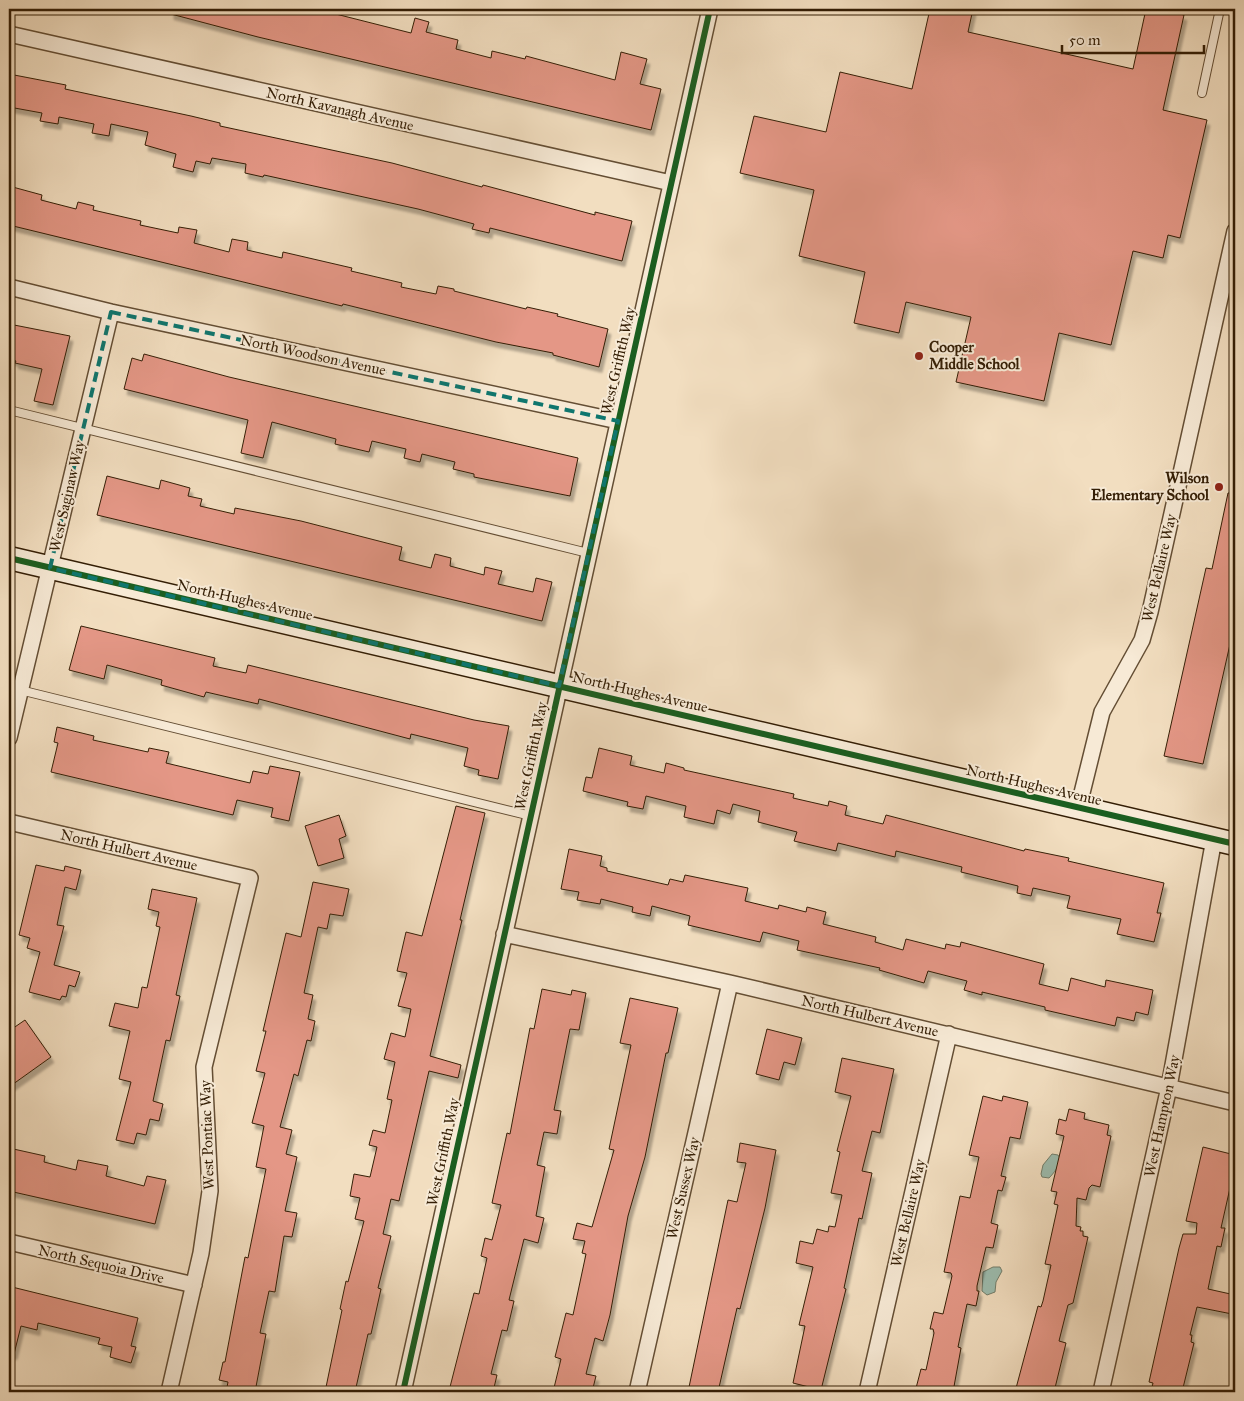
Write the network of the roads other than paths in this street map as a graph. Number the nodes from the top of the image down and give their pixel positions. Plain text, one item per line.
1 (710, 9) edge
2 (1220, 9) edge
3 (9, 34) edge
4 (1202, 93) dead end
5 (671, 183) junction
6 (1235, 231) edge
7 (9, 287) edge
8 (110, 312) junction
9 (9, 410) edge
10 (618, 421) junction
11 (82, 428) junction
12 (588, 553) junction
13 (9, 558) edge
14 (50, 568) junction
15 (559, 686) junction
16 (20, 690) junction
17 (9, 738) edge
18 (1078, 809) junction
19 (531, 816) junction
20 (9, 822) edge
21 (1225, 842) edge
22 (250, 878) joint
23 (504, 934) junction
24 (730, 983) junction
25 (949, 1034) junction
26 (1169, 1088) junction
27 (1235, 1103) edge
28 (9, 1242) edge
29 (194, 1285) junction
30 (169, 1392) edge
31 (403, 1392) edge
32 (637, 1392) edge
33 (867, 1392) edge
34 (1101, 1392) edge

1 - 5 street, West Griffith Way
2 - 4 lane
3 - 5 street, North Kavanagh Avenue
5 - 10 street, West Griffith Way
6 - 18 street, West Bellaire Way
7 - 8 street, North Woodson Avenue
8 - 10 street, North Woodson Avenue
8 - 11 street, West Saginaw Way
9 - 11 lane
10 - 12 street, West Griffith Way
11 - 12 lane
11 - 14 street, West Saginaw Way
12 - 15 street, West Griffith Way
13 - 14 street, North Hughes Avenue
14 - 15 street, North Hughes Avenue
14 - 16 street, West Saginaw Way
15 - 18 street, North Hughes Avenue
15 - 19 street, West Griffith Way
16 - 17 street, West Saginaw Way
16 - 19 lane
18 - 21 street, North Hughes Avenue
19 - 23 street, West Griffith Way
20 - 22 street, North Hulbert Avenue
21 - 26 street, West Hampton Way
22 - 29 street, West Pontiac Way
23 - 24 street, North Hulbert Avenue
23 - 31 street, West Griffith Way
24 - 25 street, North Hulbert Avenue
24 - 32 street, West Sussex Way
25 - 26 street, North Hulbert Avenue
25 - 33 street, West Bellaire Way
26 - 27 street, North Hulbert Avenue
26 - 34 street, West Hampton Way
28 - 29 street, North Sequoia Drive
29 - 30 street, West Pontiac Way

